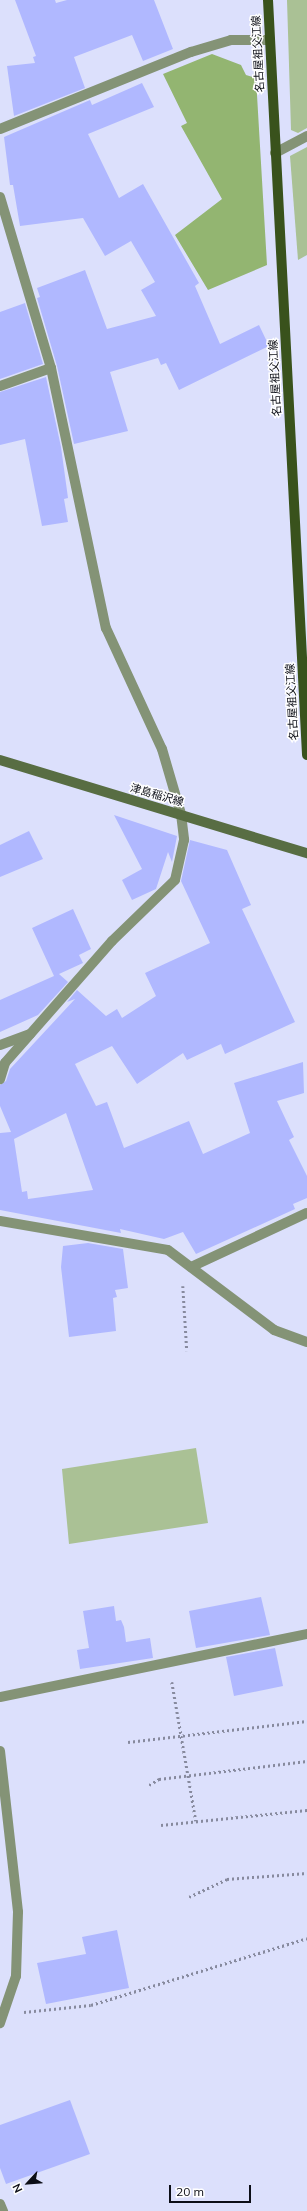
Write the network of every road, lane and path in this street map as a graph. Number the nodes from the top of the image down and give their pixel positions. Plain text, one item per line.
1 (268, 0) edge
2 (270, 40) junction
3 (0, 129) edge
4 (307, 136) edge
5 (275, 153) junction
6 (0, 197) edge
7 (51, 368) junction
8 (0, 386) edge
9 (307, 755) edge
10 (0, 760) edge
11 (181, 814) junction
12 (307, 853) edge
13 (31, 1033) junction
14 (0, 1045) edge
15 (0, 1079) edge
16 (307, 1213) edge
17 (0, 1221) edge
18 (181, 1260) junction
19 (191, 1267) junction
20 (307, 1342) edge
21 (187, 1351) dead end
22 (307, 1634) edge
23 (169, 1662) junction
24 (0, 1697) edge
25 (307, 1721) edge
26 (182, 1736) junction
27 (128, 1742) dead end
28 (0, 1751) edge
29 (307, 1761) edge
30 (188, 1775) junction
31 (149, 1785) dead end
32 (307, 1810) edge
33 (196, 1821) junction
34 (161, 1825) dead end
35 (307, 1873) edge
36 (189, 1897) dead end
37 (307, 1938) edge
38 (5, 2013) junction
39 (0, 2023) edge
40 (0, 2204) edge
41 (3, 2211) edge

1 - 2 main road, 名古屋祖父江線
2 - 3 street
2 - 5 main road, 名古屋祖父江線
4 - 5 street
5 - 9 main road, 名古屋祖父江線
6 - 7 street
7 - 8 street
7 - 11 street
10 - 11 main road, 津島稲沢線
11 - 12 main road, 津島稲沢線
11 - 13 street
13 - 14 street
13 - 15 street
16 - 19 street
17 - 18 street
18 - 19 street
18 - 21 path
19 - 20 street
22 - 23 street
23 - 24 street
23 - 26 path
25 - 26 path
26 - 27 path
26 - 30 path
28 - 38 street
29 - 30 path
30 - 31 path
30 - 33 path
32 - 33 path
33 - 34 path
35 - 36 path
37 - 38 path
38 - 39 street
40 - 41 street

